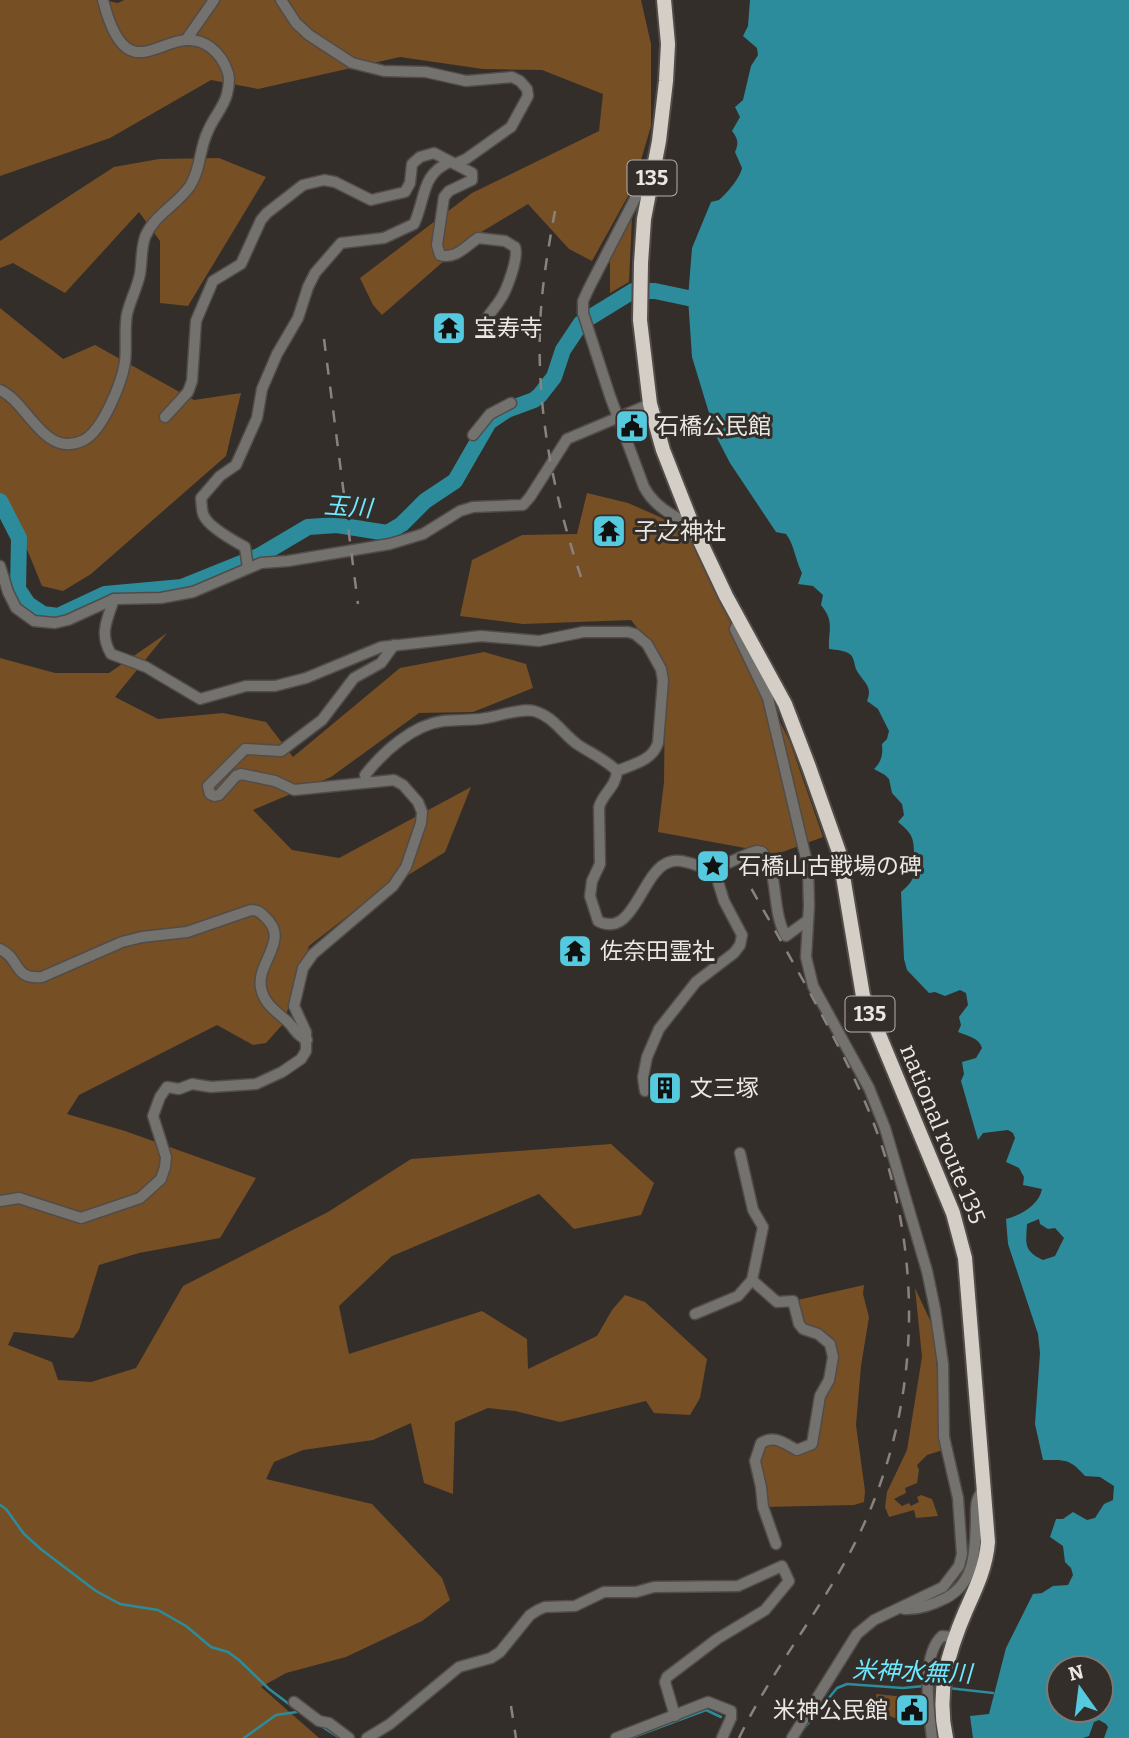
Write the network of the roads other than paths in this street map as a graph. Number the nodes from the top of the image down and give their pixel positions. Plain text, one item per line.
1 (103, 0) edge
2 (214, 0) edge
3 (281, 0) edge
4 (659, 0) edge
5 (186, 40) junction
6 (666, 81) junction
7 (452, 163) junction
8 (652, 179) junction
9 (487, 318) dead end
10 (0, 390) edge
11 (649, 399) junction
12 (511, 403) dead end
13 (165, 417) dead end
14 (618, 418) junction
15 (474, 435) dead end
16 (692, 524) junction
17 (0, 566) edge
18 (248, 568) junction
19 (114, 599) junction
20 (739, 621) junction
21 (394, 645) junction
22 (617, 771) junction
23 (366, 781) junction
24 (714, 869) junction
25 (808, 920) junction
26 (0, 949) edge
27 (307, 1040) junction
28 (645, 1091) dead end
29 (740, 1153) dead end
30 (0, 1201) edge
31 (752, 1280) junction
32 (695, 1314) dead end
33 (985, 1493) junction
34 (776, 1544) dead end
35 (900, 1609) junction
36 (953, 1644) junction
37 (293, 1702) dead end
38 (675, 1716) junction
39 (349, 1738) edge
40 (367, 1738) edge
41 (616, 1738) edge
42 (722, 1738) edge
43 (792, 1738) edge
44 (932, 1738) edge
45 (946, 1738) edge

1 - 5 street
2 - 5 street
3 - 7 street
4 - 6 highway, national route 135 / 135
4 - 6 highway, national route 135 / 135
5 - 10 street
6 - 8 highway, national route 135 / 135
7 - 9 street
7 - 13 street
7 - 18 street
8 - 11 highway, national route 135 / 135
8 - 14 street
11 - 14 street
11 - 16 highway, national route 135 / 135
12 - 15 street
14 - 16 street
14 - 18 street
16 - 20 highway, national route 135 / 135
17 - 19 street
18 - 19 street
19 - 21 street
20 - 25 street
20 - 33 highway, national route 135 / 135
21 - 22 street
21 - 23 street
22 - 23 street
22 - 24 street
23 - 27 street
24 - 25 street
24 - 28 street
25 - 35 street
26 - 27 street
27 - 30 street
29 - 31 street
31 - 32 street
31 - 34 street
33 - 35 street
33 - 36 highway, national route 135 / 135
35 - 43 street
36 - 44 street
36 - 45 highway, national route 135 / 135
37 - 39 street
38 - 40 street
38 - 41 street
38 - 42 street

